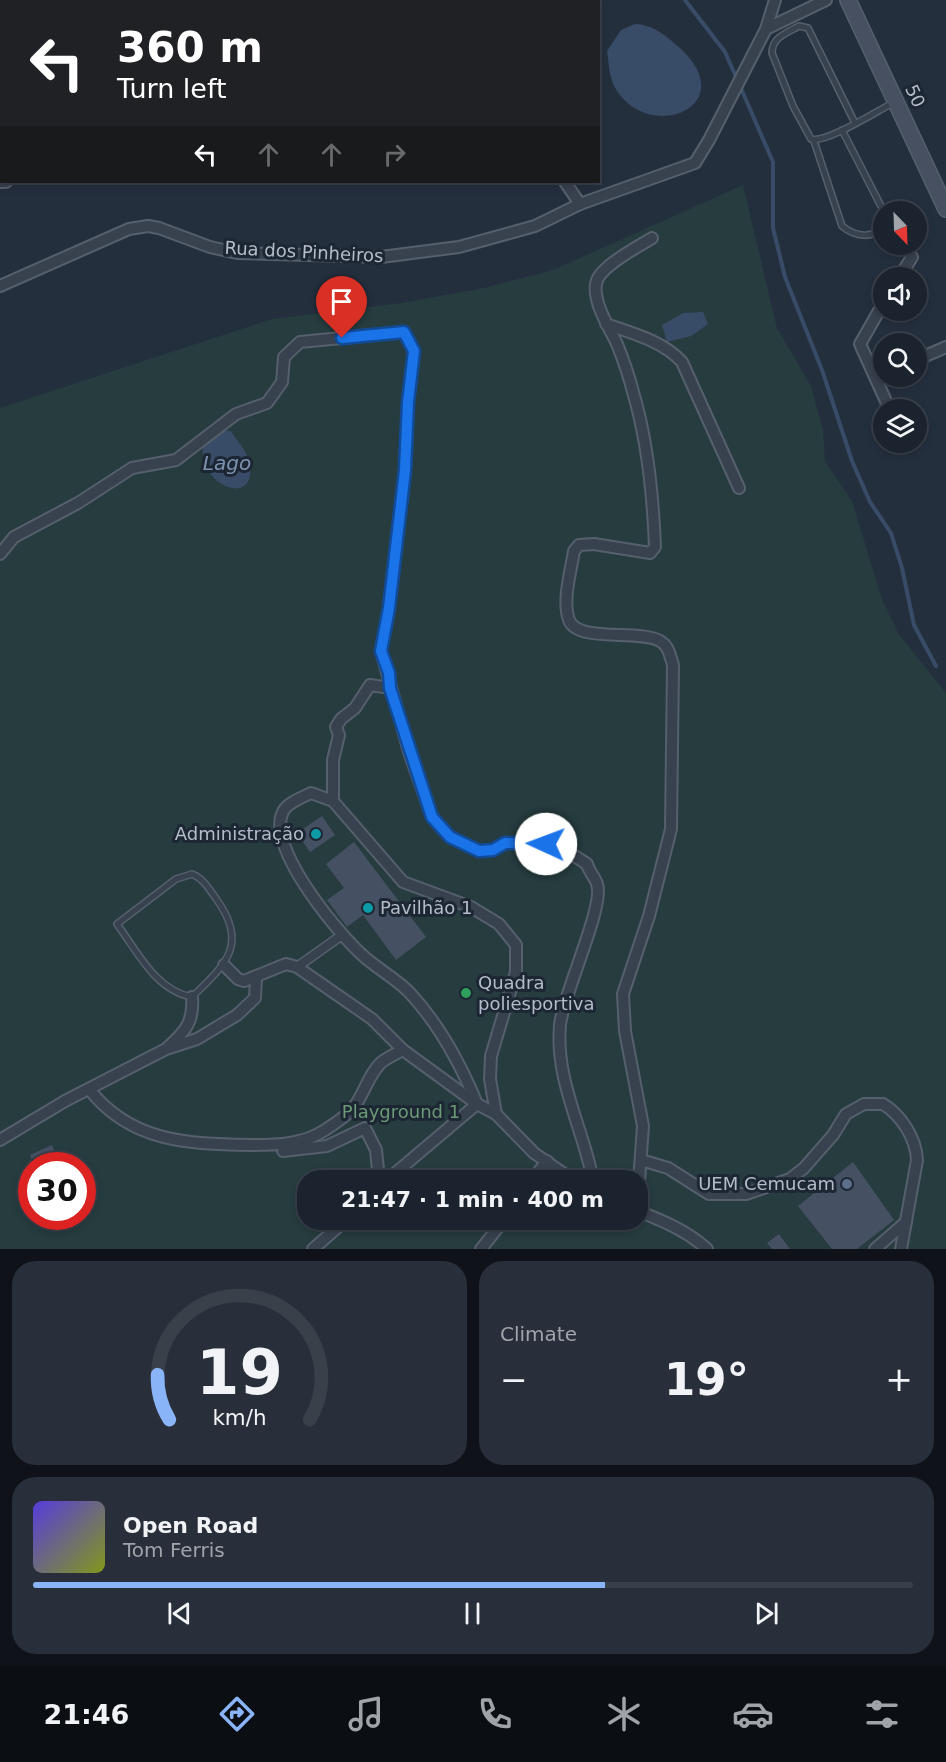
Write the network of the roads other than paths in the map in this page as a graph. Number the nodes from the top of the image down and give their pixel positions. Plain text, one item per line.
1 (775, 0) edge
2 (823, 0) edge
3 (848, 0) edge
4 (766, 29) junction
5 (896, 101) junction
6 (855, 123) junction
7 (842, 129) junction
8 (814, 141) junction
9 (566, 183) edge
10 (878, 201) edge
11 (580, 204) junction
12 (946, 209) edge
13 (873, 233) edge
14 (652, 238) dead end
15 (912, 257) dead end
16 (906, 267) edge
17 (0, 286) edge
18 (873, 319) edge
19 (606, 324) junction
20 (946, 347) edge
21 (927, 355) edge
22 (873, 364) edge
23 (739, 488) dead end
24 (0, 554) edge
25 (390, 688) junction
26 (333, 801) junction
27 (342, 934) junction
28 (224, 964) junction
29 (297, 967) junction
30 (256, 978) junction
31 (192, 998) junction
32 (166, 1049) junction
33 (403, 1050) junction
34 (88, 1089) junction
35 (477, 1104) junction
36 (496, 1114) junction
37 (122, 1120) junction
38 (0, 1140) edge
39 (641, 1160) junction
40 (546, 1161) junction
41 (378, 1170) edge
42 (399, 1170) edge
43 (539, 1170) edge
44 (559, 1170) edge
45 (591, 1170) edge
46 (640, 1170) edge
47 (648, 1215) edge
48 (906, 1222) junction
49 (335, 1230) edge
50 (496, 1230) edge
51 (313, 1249) edge
52 (481, 1249) edge
53 (707, 1249) edge
54 (875, 1249) edge
55 (901, 1249) edge

1 - 4 street, Rua dos Pinheiros
2 - 4 street
3 - 5 main road, 50
4 - 11 street, Rua dos Pinheiros
5 - 6 lane
5 - 12 main road, 50
6 - 7 lane
6 - 8 lane
7 - 8 lane
7 - 10 lane
8 - 13 lane
9 - 11 street
11 - 17 street, Rua dos Pinheiros
14 - 19 street
15 - 16 street
18 - 22 street
19 - 23 street
19 - 39 street
20 - 21 street
24 - 25 street
25 - 26 street
25 - 45 street
26 - 27 street
26 - 36 street
27 - 29 street
27 - 35 street
28 - 30 street
28 - 31 lane
28 - 31 lane
29 - 30 street
29 - 33 street
30 - 32 street
31 - 32 street
32 - 34 street
33 - 35 street
33 - 37 street
34 - 37 street
34 - 38 street
35 - 36 street
35 - 42 street
36 - 40 street
37 - 41 street
39 - 46 street
39 - 48 street
40 - 43 street
40 - 44 street
47 - 53 street
48 - 54 street
48 - 55 street
49 - 51 street
50 - 52 street

